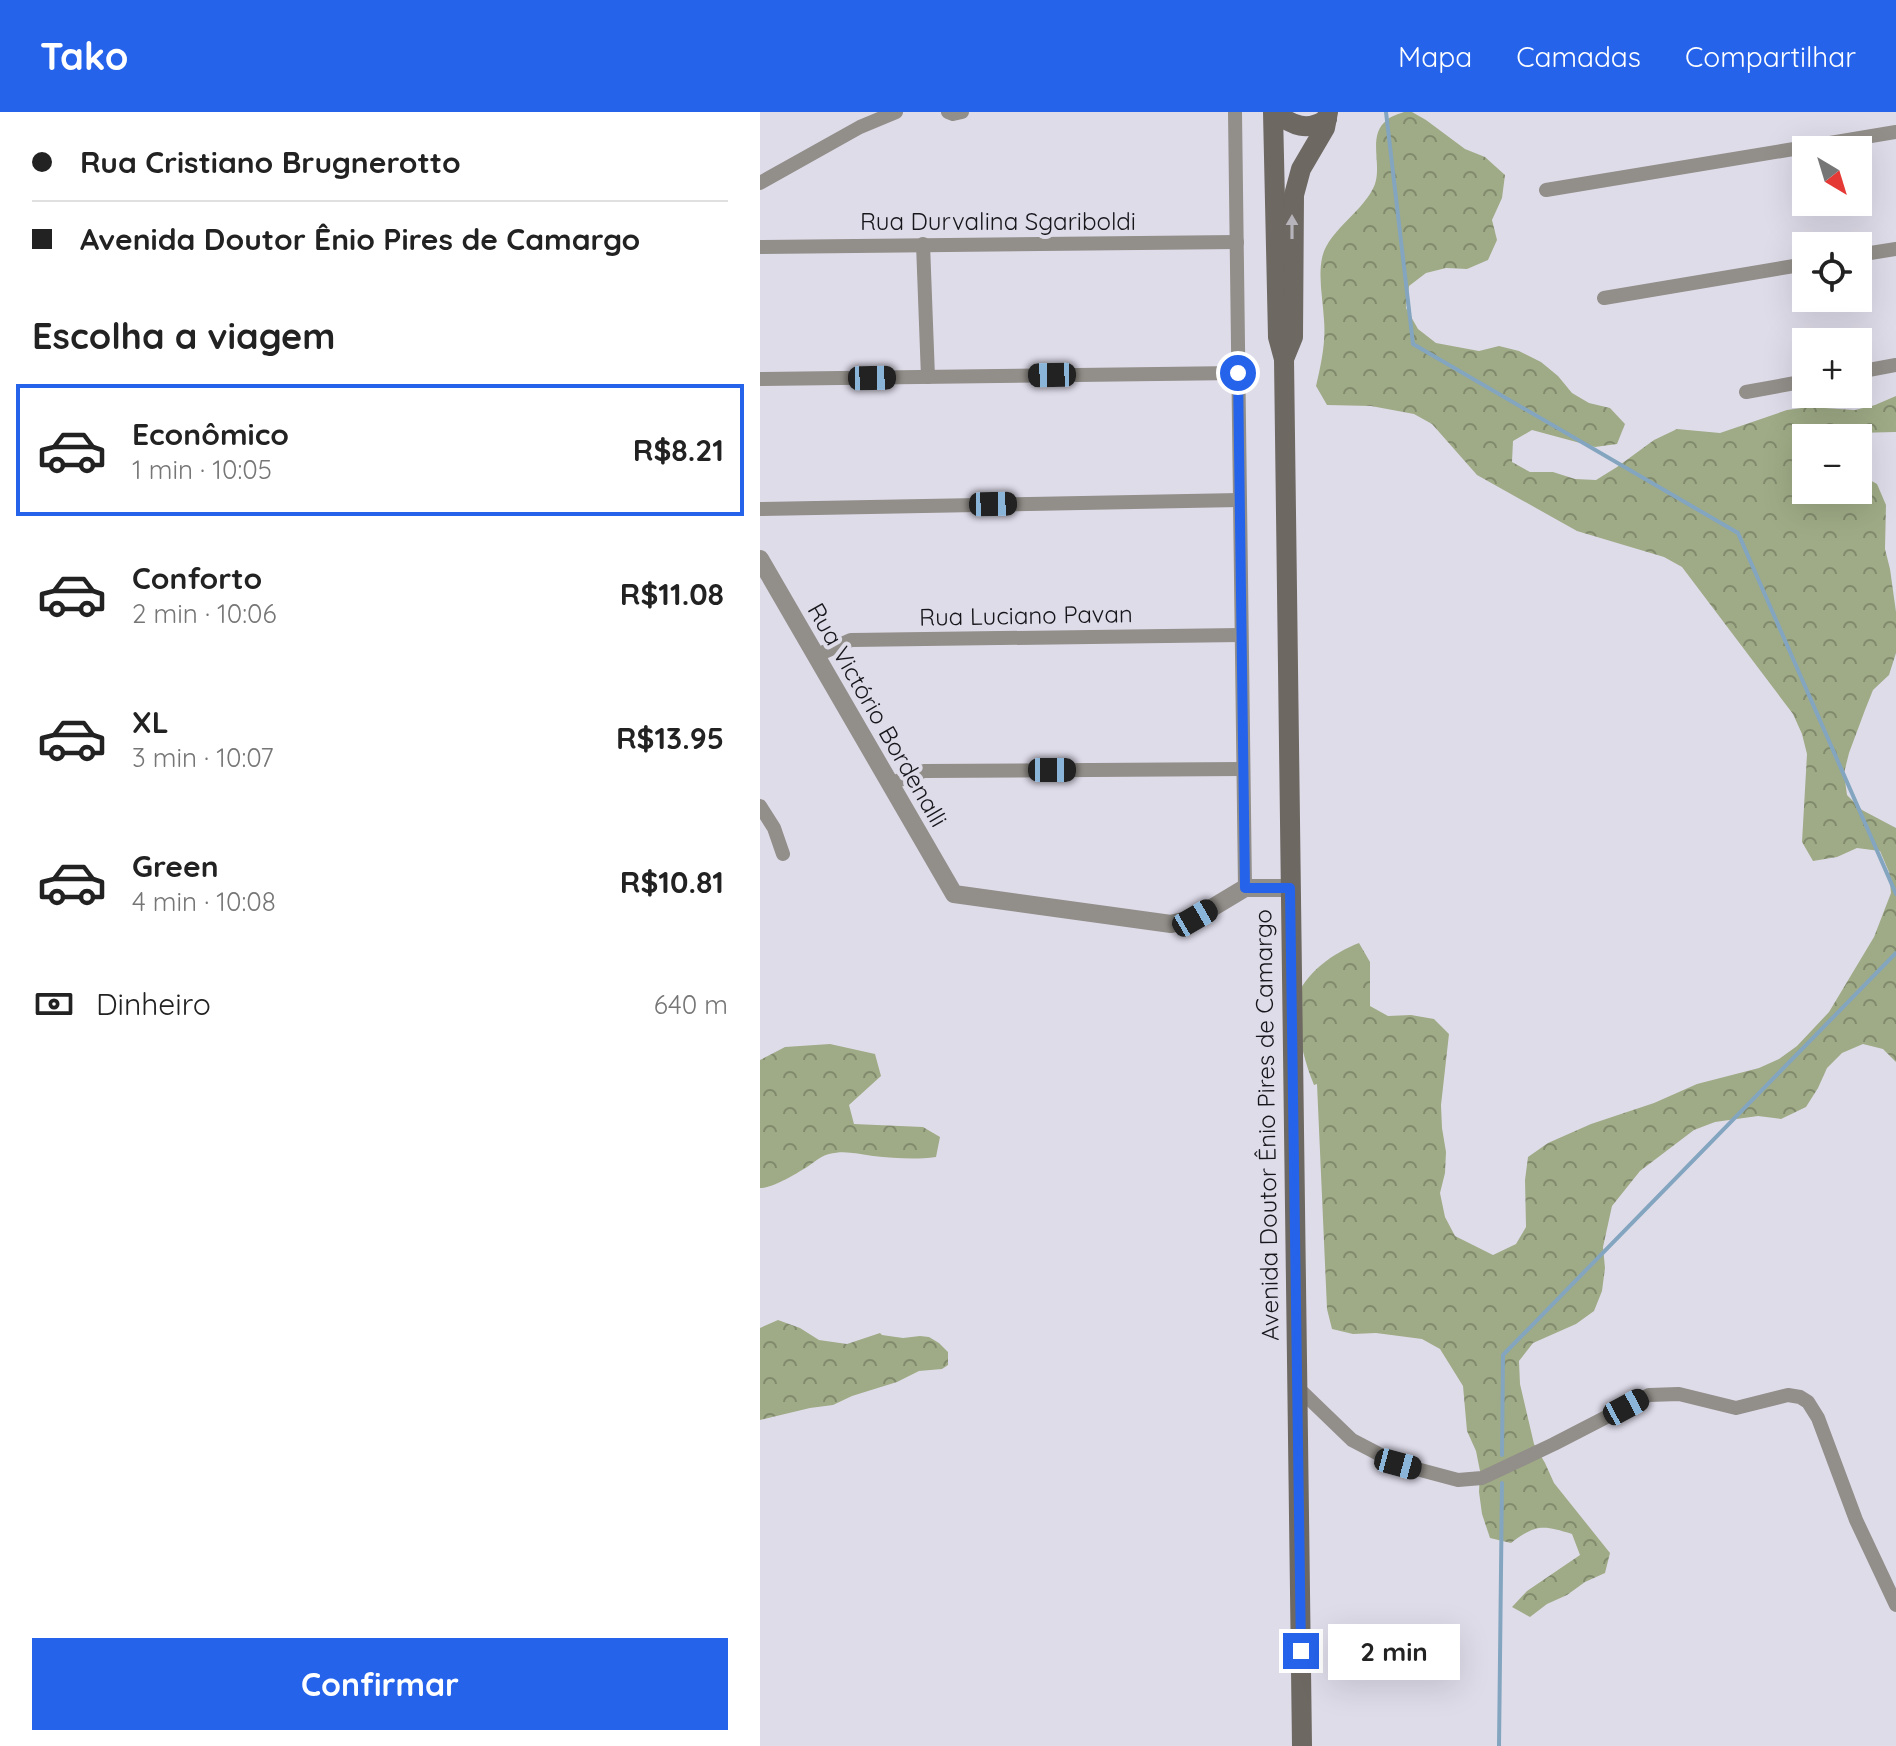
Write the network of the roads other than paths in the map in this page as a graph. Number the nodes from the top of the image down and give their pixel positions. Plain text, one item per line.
1 (896, 112) edge
2 (948, 112) edge
3 (962, 112) edge
4 (1235, 112) edge
5 (1274, 112) edge
6 (1327, 116) edge
7 (1896, 132) edge
8 (760, 183) edge
9 (1546, 190) dead end
10 (1237, 242) junction
11 (923, 244) junction
12 (760, 247) edge
13 (1896, 249) edge
14 (1872, 253) edge
15 (1792, 266) edge
16 (1604, 298) dead end
17 (1284, 359) junction
18 (1896, 365) edge
19 (1872, 369) edge
20 (1238, 373) junction
21 (928, 377) junction
22 (760, 379) edge
23 (1792, 384) edge
24 (1746, 392) dead end
25 (1240, 500) junction
26 (760, 509) edge
27 (760, 559) edge
28 (1241, 635) junction
29 (815, 656) junction
30 (1243, 769) junction
31 (889, 784) junction
32 (760, 806) edge
33 (783, 854) dead end
34 (1245, 888) junction
35 (1290, 888) junction
36 (1297, 1387) junction
37 (1896, 1605) edge
38 (1302, 1746) edge

1 - 8 street
2 - 3 street
4 - 10 street
5 - 6 main road
5 - 17 main road, Avenida Doutor Ênio Pires de Camargo
17 -> 6 main road, Avenida Doutor Ênio Pires de Camargo
7 - 9 street
10 - 11 street, Rua Durvalina Sgariboldi
10 - 20 street
11 - 12 street, Rua Durvalina Sgariboldi
11 - 21 street
13 - 14 street
15 - 16 street
17 - 35 main road, Avenida Doutor Ênio Pires de Camargo
18 - 19 street
20 - 21 street
20 - 25 street
21 - 22 street
23 - 24 street
25 - 26 street
25 - 28 street
27 - 29 street, Rua Victório Bordenalli
28 - 29 street, Rua Luciano Pavan
28 - 30 street
29 - 31 street, Rua Victório Bordenalli
30 - 31 street
30 - 34 street
31 - 34 street, Rua Victório Bordenalli
32 - 33 street
34 - 35 street
35 - 36 main road, Avenida Doutor Ênio Pires de Camargo
36 - 37 street
36 - 38 main road, Avenida Doutor Ênio Pires de Camargo

